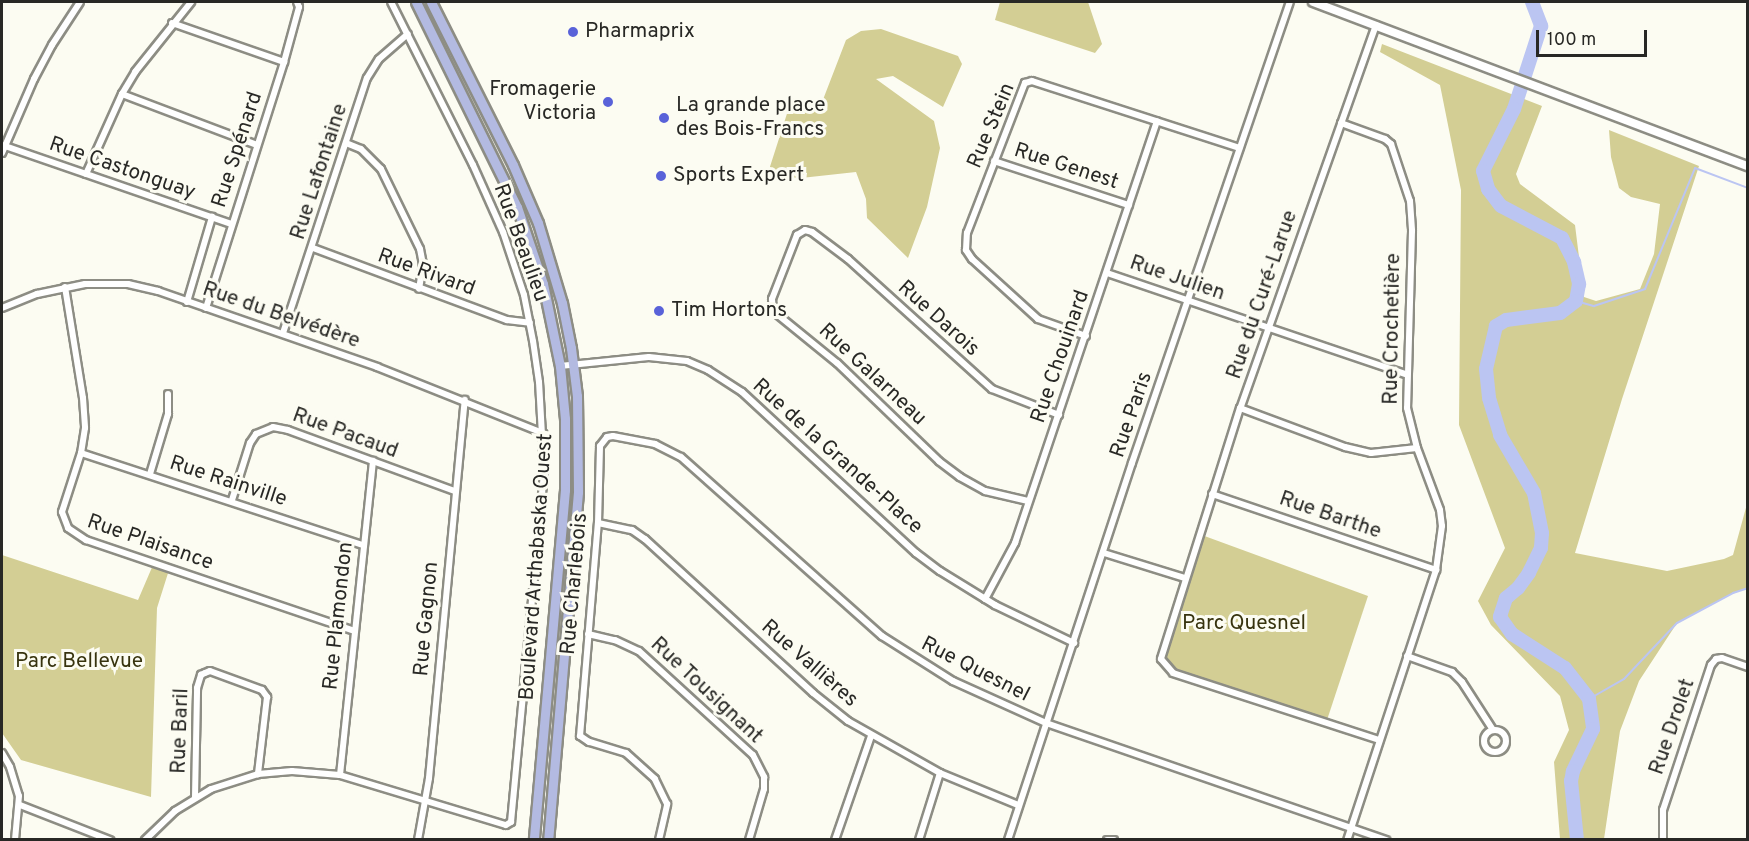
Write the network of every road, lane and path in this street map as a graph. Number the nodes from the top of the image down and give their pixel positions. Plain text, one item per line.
1 (80, 2) edge
2 (191, 2) edge
3 (297, 2) edge
4 (391, 2) edge
5 (416, 2) edge
6 (431, 2) edge
7 (1290, 2) edge
8 (1317, 2) edge
9 (172, 23) junction
10 (1376, 25) junction
11 (408, 34) junction
12 (284, 62) junction
13 (122, 94) junction
14 (1157, 121) junction
15 (1341, 123) junction
16 (346, 143) junction
17 (3, 145) edge
18 (257, 145) junction
19 (1239, 148) junction
20 (2, 153) edge
21 (994, 161) junction
22 (1748, 166) edge
23 (86, 174) junction
24 (1129, 205) junction
25 (212, 217) junction
26 (232, 224) junction
27 (805, 230) joint
28 (313, 248) junction
29 (1107, 273) junction
30 (65, 287) junction
31 (419, 289) junction
32 (1189, 300) junction
33 (187, 302) junction
34 (2, 308) edge
35 (206, 308) junction
36 (530, 323) junction
37 (1269, 327) junction
38 (283, 333) junction
39 (1086, 336) junction
40 (573, 364) junction
41 (560, 366) junction
42 (1407, 374) junction
43 (168, 394) dead end
44 (465, 400) junction
45 (1240, 408) junction
46 (1059, 415) junction
47 (543, 433) junction
48 (607, 437) joint
49 (1417, 448) junction
50 (81, 453) junction
51 (373, 461) junction
52 (150, 474) junction
53 (455, 491) junction
54 (1212, 494) junction
55 (232, 500) junction
56 (1028, 501) junction
57 (598, 523) junction
58 (363, 545) junction
59 (1104, 553) junction
60 (1436, 570) junction
61 (1185, 578) junction
62 (985, 599) junction
63 (355, 630) junction
64 (588, 634) junction
65 (1074, 643) junction
66 (1407, 656) junction
67 (1748, 667) edge
68 (1046, 723) junction
69 (1492, 730) dead end
70 (871, 736) junction
71 (1379, 740) junction
72 (2, 753) edge
73 (940, 773) junction
74 (258, 774) junction
75 (340, 775) junction
76 (195, 797) junction
77 (426, 802) junction
78 (20, 805) junction
79 (1018, 805) junction
80 (1351, 827) junction
81 (15, 840) edge
82 (110, 840) edge
83 (145, 840) edge
84 (418, 840) edge
85 (534, 840) edge
86 (548, 840) edge
87 (659, 840) edge
88 (749, 840) edge
89 (835, 840) edge
90 (919, 840) edge
91 (1008, 840) edge
92 (1107, 840) edge
93 (1114, 840) edge
94 (1347, 840) edge
95 (1386, 840) edge
96 (1663, 840) edge

1 - 17 street
2 - 9 street
3 - 12 street, Rue Spénard
4 - 11 street, Rue Beaulieu
5 - 41 main road, Boulevard Arthabaska Ouest
6 - 40 main road, Boulevard Arthabaska Ouest
7 - 19 street, Rue Paris
8 - 10 main road
9 - 12 street
9 - 13 street
10 - 15 street, Rue du Curé-Larue
10 - 22 main road
11 - 16 street, Rue Lafontaine
11 - 36 street, Rue Beaulieu
12 - 18 street, Rue Spénard
13 - 18 street
13 - 23 street
14 - 19 street, Rue Stein
14 - 21 street, Rue Stein
14 - 24 street, Rue Chouinard
15 - 37 street, Rue du Curé-Larue
15 - 42 street, Rue Crochetière
16 - 28 street, Rue Lafontaine
16 - 31 street
17 - 20 street
17 - 23 street, Rue Castonguay
18 - 26 street, Rue Spénard
19 - 32 street, Rue Paris
21 - 24 street, Rue Genest
21 - 39 street, Rue Stein
23 - 25 street, Rue Castonguay
24 - 29 street, Rue Chouinard
25 - 26 street, Rue Castonguay
25 - 33 street, Rue Spénard
26 - 35 street, Rue Spénard
27 - 46 street, Rue Darois
27 - 56 street, Rue Galarneau
28 - 31 street, Rue Rivard
28 - 38 street, Rue Lafontaine
29 - 32 street, Rue Julien
29 - 39 street, Rue Chouinard
30 - 33 street, Rue du Belvédère
30 - 34 street, Rue du Belvédère
30 - 50 street, Rue Plaisance
31 - 36 street, Rue Rivard
32 - 37 street, Rue Julien
32 - 59 street, Rue Paris
33 - 35 street, Rue du Belvédère
35 - 38 street, Rue du Belvédère
36 - 47 street, Rue Beaulieu
37 - 42 street, Rue Julien
37 - 45 street, Rue du Curé-Larue
38 - 44 street, Rue du Belvédère
39 - 46 street, Rue Chouinard
40 - 41 street, Rue de la Grande-Place
40 - 62 street, Rue de la Grande-Place
40 - 86 main road, Boulevard Arthabaska Ouest
41 - 85 main road, Boulevard Arthabaska Ouest
42 - 49 street, Rue Crochetière
43 - 52 street
44 - 47 street, Rue du Belvédère
44 - 53 street, Rue Gagnon
45 - 49 street
45 - 54 street, Rue du Curé-Larue
46 - 56 street, Rue Chouinard
47 - 77 street, Rue Beaulieu
48 - 57 street, Rue Charlebois
48 - 68 street, Rue Quesnel
49 - 60 street, Rue Crochetière
50 - 52 street, Rue Rainville
50 - 63 street, Rue Plaisance
51 - 53 street, Rue Pacaud
51 - 55 street, Rue Pacaud
51 - 58 street, Rue Plamondon
52 - 55 street, Rue Rainville
53 - 77 street, Rue Gagnon
54 - 60 street, Rue Barthe
54 - 61 street, Rue du Curé-Larue
55 - 58 street, Rue Rainville
56 - 62 street, Rue Chouinard
57 - 64 street, Rue Charlebois
57 - 70 street, Rue Vallières
58 - 63 street, Rue Plamondon
59 - 61 street
59 - 65 street, Rue Paris
60 - 66 street, Rue Crochetière
61 - 71 street, Rue du Curé-Larue
62 - 65 street, Rue de la Grande-Place
63 - 75 street, Rue Plamondon
64 - 87 street, Rue Charlebois
64 - 88 street, Rue Tousignant
65 - 68 street, Rue Paris
66 - 69 street
66 - 71 street, Rue Crochetière
67 - 96 street, Rue Drolet
68 - 79 street, Rue Paris
68 - 80 street, Rue Quesnel
70 - 73 street, Rue Vallières
70 - 89 street
71 - 80 street, Rue Crochetière
72 - 78 street
73 - 79 street, Rue Vallières
73 - 90 street
74 - 75 street
74 - 76 street
74 - 76 street, Rue Baril
75 - 77 street
76 - 83 street
77 - 84 street, Rue Gagnon
78 - 81 street
78 - 82 street
79 - 91 street, Rue Paris
80 - 94 street, Rue Crochetière
80 - 95 street, Rue Quesnel
92 - 93 street

